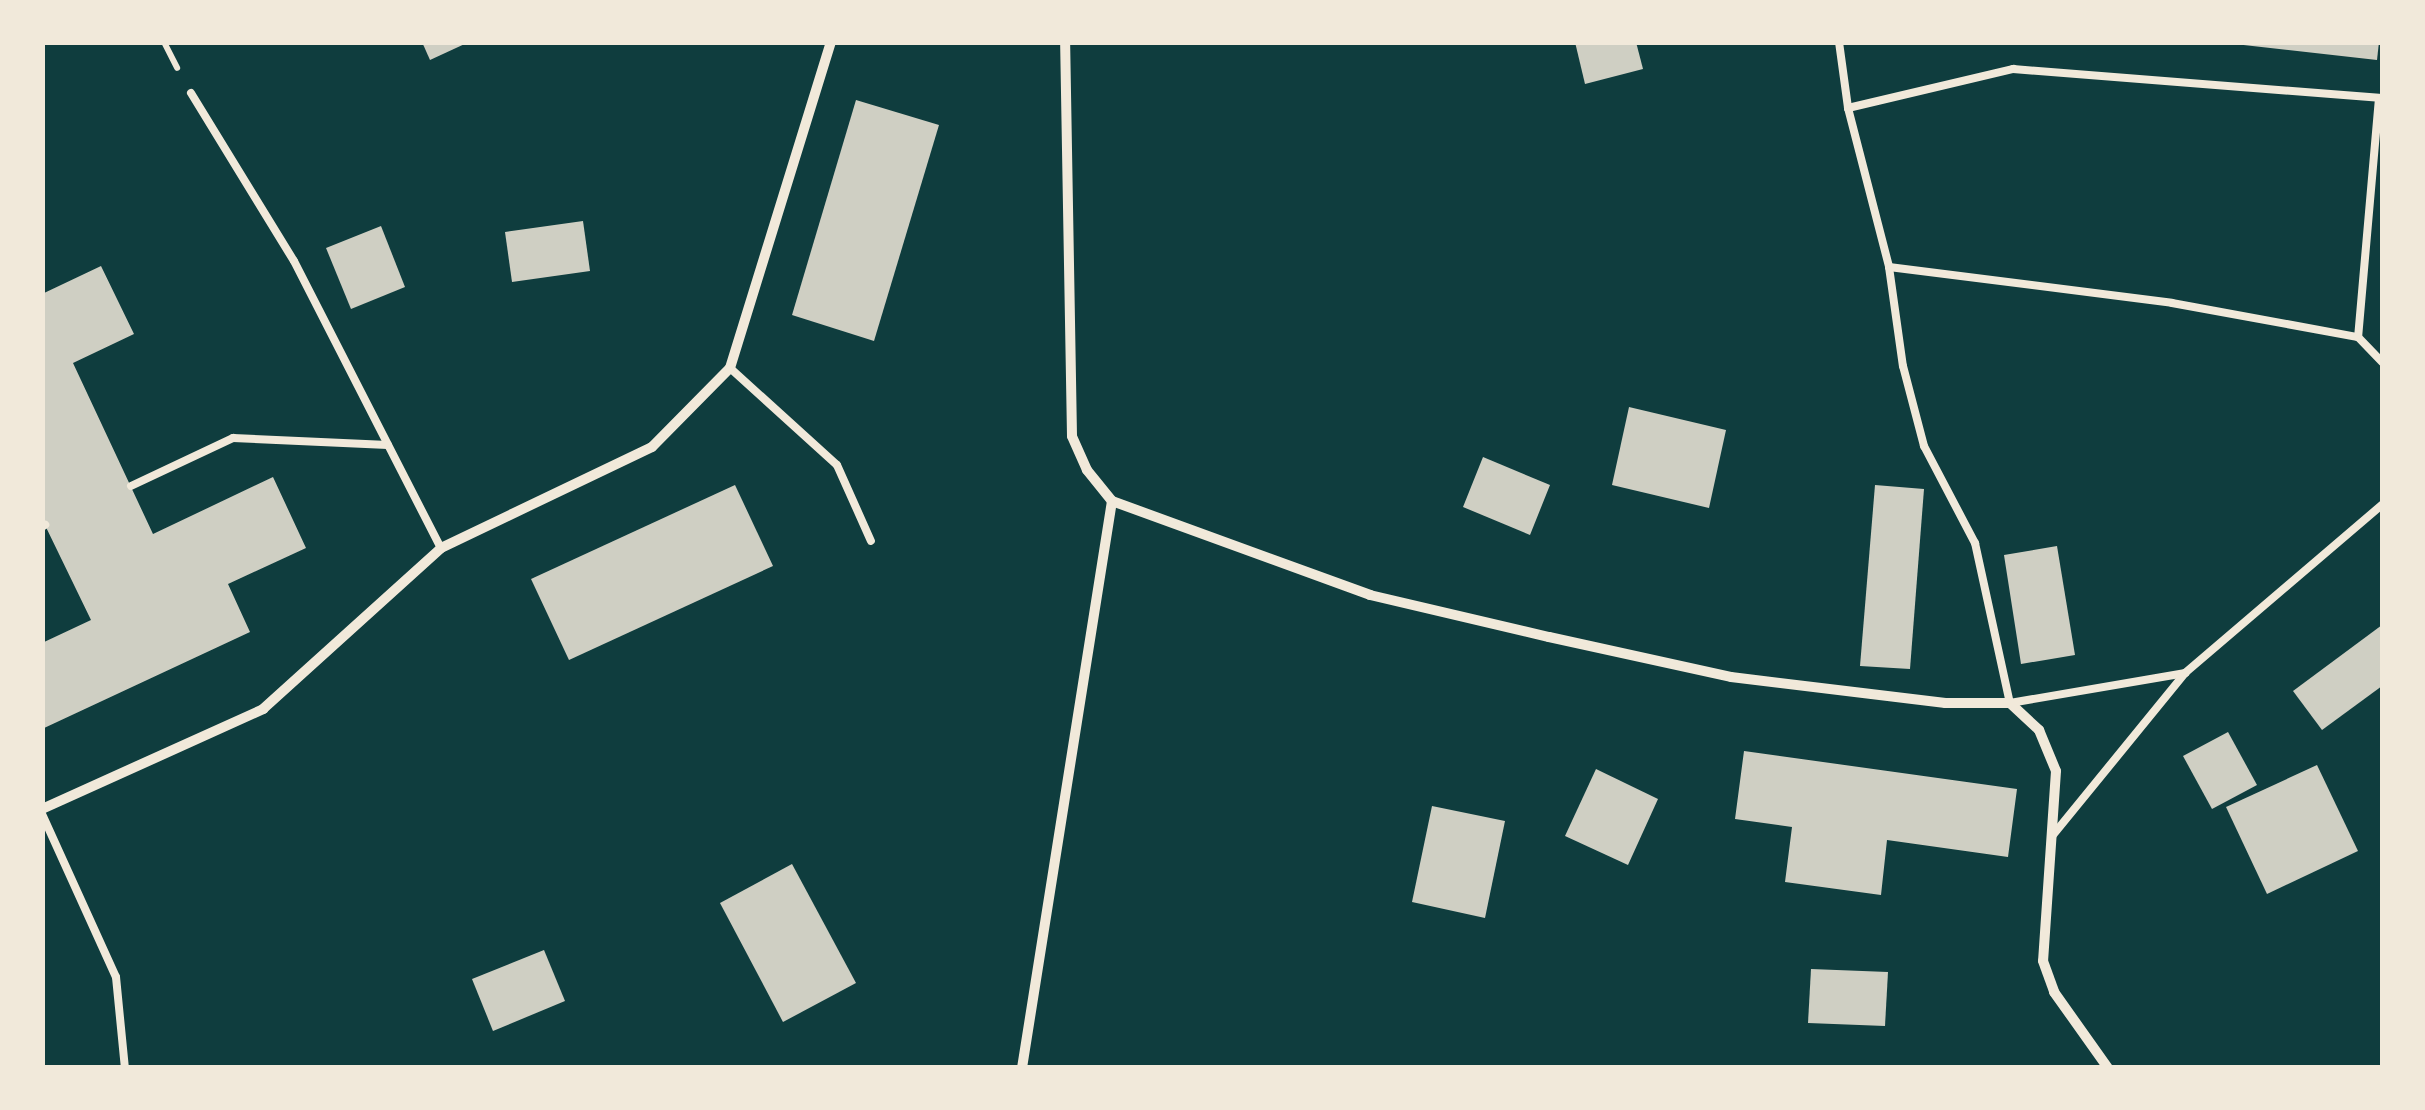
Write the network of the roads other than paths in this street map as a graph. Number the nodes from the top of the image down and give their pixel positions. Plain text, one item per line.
1 (831, 42) edge
2 (1065, 42) edge
3 (1839, 42) edge
4 (191, 94) dead end
5 (1848, 108) junction
6 (1889, 267) junction
7 (2358, 337) junction
8 (2382, 362) edge
9 (730, 368) junction
10 (388, 445) junction
11 (131, 486) dead end
12 (1112, 500) junction
13 (2382, 505) edge
14 (871, 541) dead end
15 (441, 548) junction
16 (2185, 673) junction
17 (2010, 703) junction
18 (42, 812) edge
19 (2053, 835) junction
20 (125, 1068) edge
21 (1022, 1068) edge
22 (2108, 1068) edge

1 - 9 street
2 - 12 street
3 - 5 lane
4 - 10 lane
5 - 6 lane
5 - 7 lane
6 - 7 lane
6 - 17 lane
7 - 8 lane
9 - 14 lane
9 - 15 street
10 - 11 lane
10 - 15 lane
12 - 17 street
12 - 21 street
13 - 16 lane
15 - 18 street
16 - 17 lane
16 - 19 lane
17 - 19 street
18 - 20 lane
19 - 22 street

